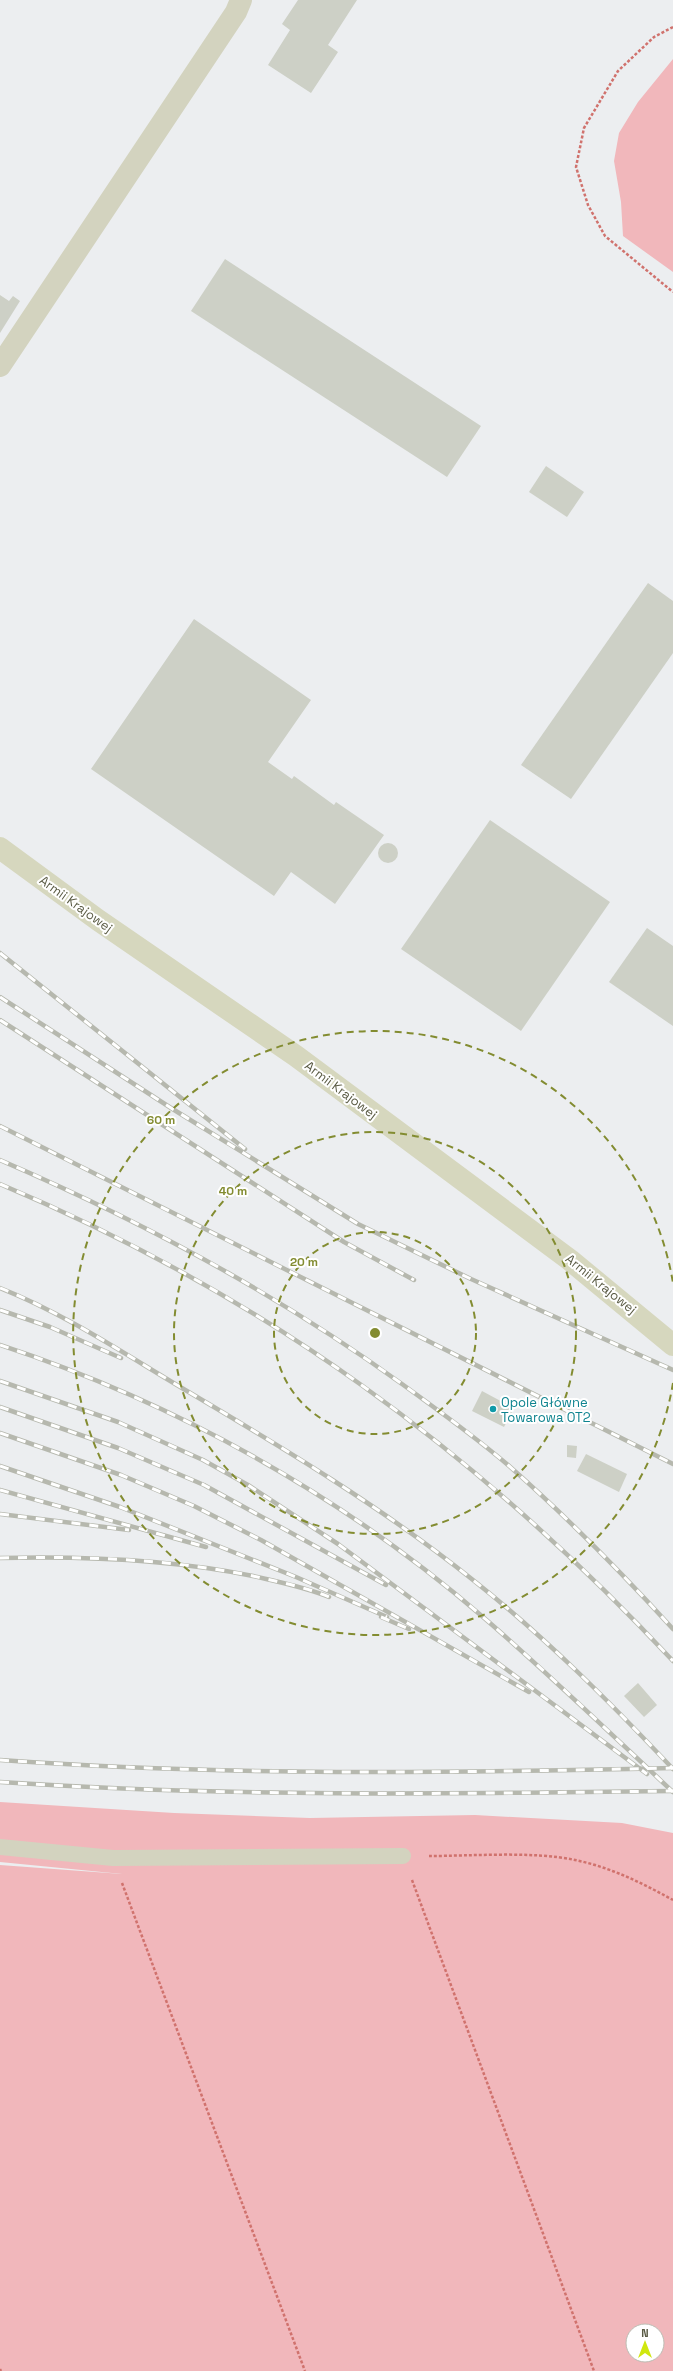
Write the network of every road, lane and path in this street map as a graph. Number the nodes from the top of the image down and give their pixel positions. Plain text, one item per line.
1 (242, 0) edge
2 (673, 27) edge
3 (673, 292) edge
4 (0, 366) edge
5 (0, 848) edge
6 (673, 1344) edge
7 (0, 1847) edge
8 (403, 1856) junction
9 (113, 1858) junction
10 (673, 1900) edge
11 (305, 2371) edge
12 (594, 2371) edge

1 - 4 street
2 - 3 path
5 - 6 main road, Armii Krajowej
7 - 9 lane
8 - 9 lane
8 - 10 path
8 - 12 path
9 - 11 path

